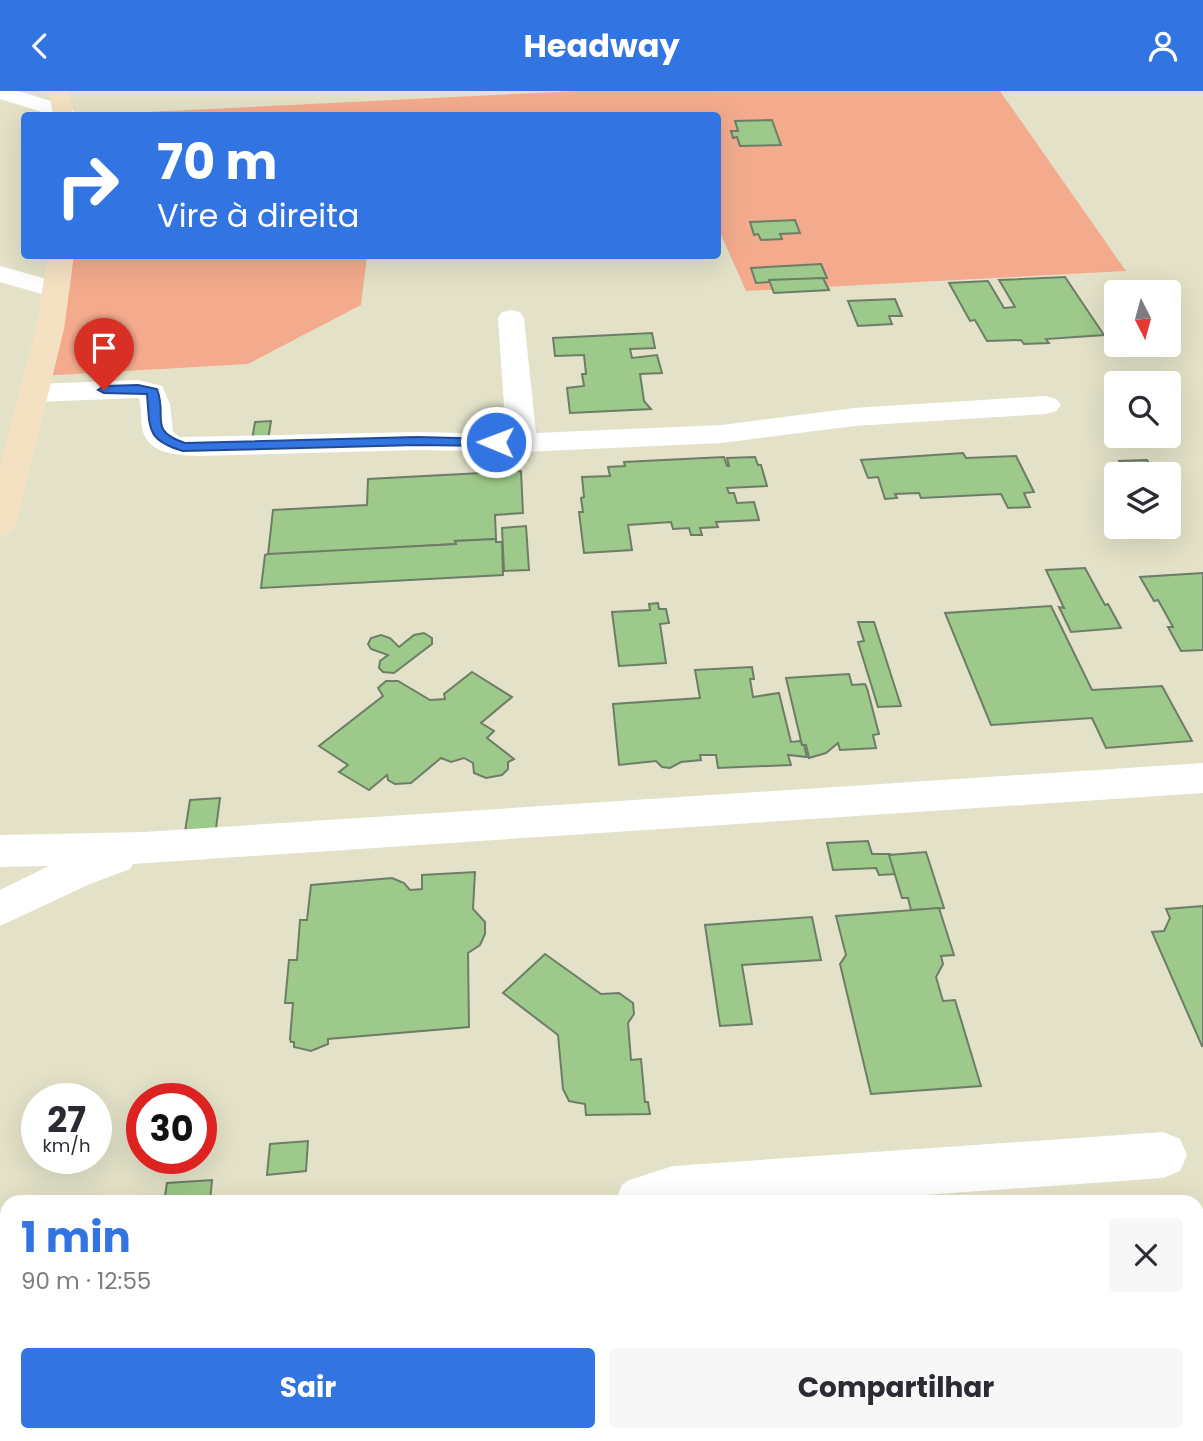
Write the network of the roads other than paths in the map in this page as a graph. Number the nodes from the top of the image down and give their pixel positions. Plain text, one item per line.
1 (0, 92) edge
2 (61, 106) edge
3 (21, 254) edge
4 (60, 259) edge
5 (0, 268) edge
6 (0, 274) edge
7 (56, 290) junction
8 (511, 318) dead end
9 (35, 393) junction
10 (1046, 405) dead end
11 (522, 443) junction
12 (0, 526) edge
13 (1203, 778) edge
14 (144, 848) junction
15 (0, 851) edge
16 (0, 880) edge
17 (0, 898) edge
18 (0, 909) edge
19 (1163, 1154) dead end
20 (653, 1195) edge

1 - 2 street
3 - 5 street
4 - 7 street
6 - 7 street
7 - 9 street
8 - 11 street
9 - 11 street
9 - 12 street
10 - 11 street
13 - 14 street
14 - 15 street
14 - 18 street
16 - 17 street
19 - 20 street

